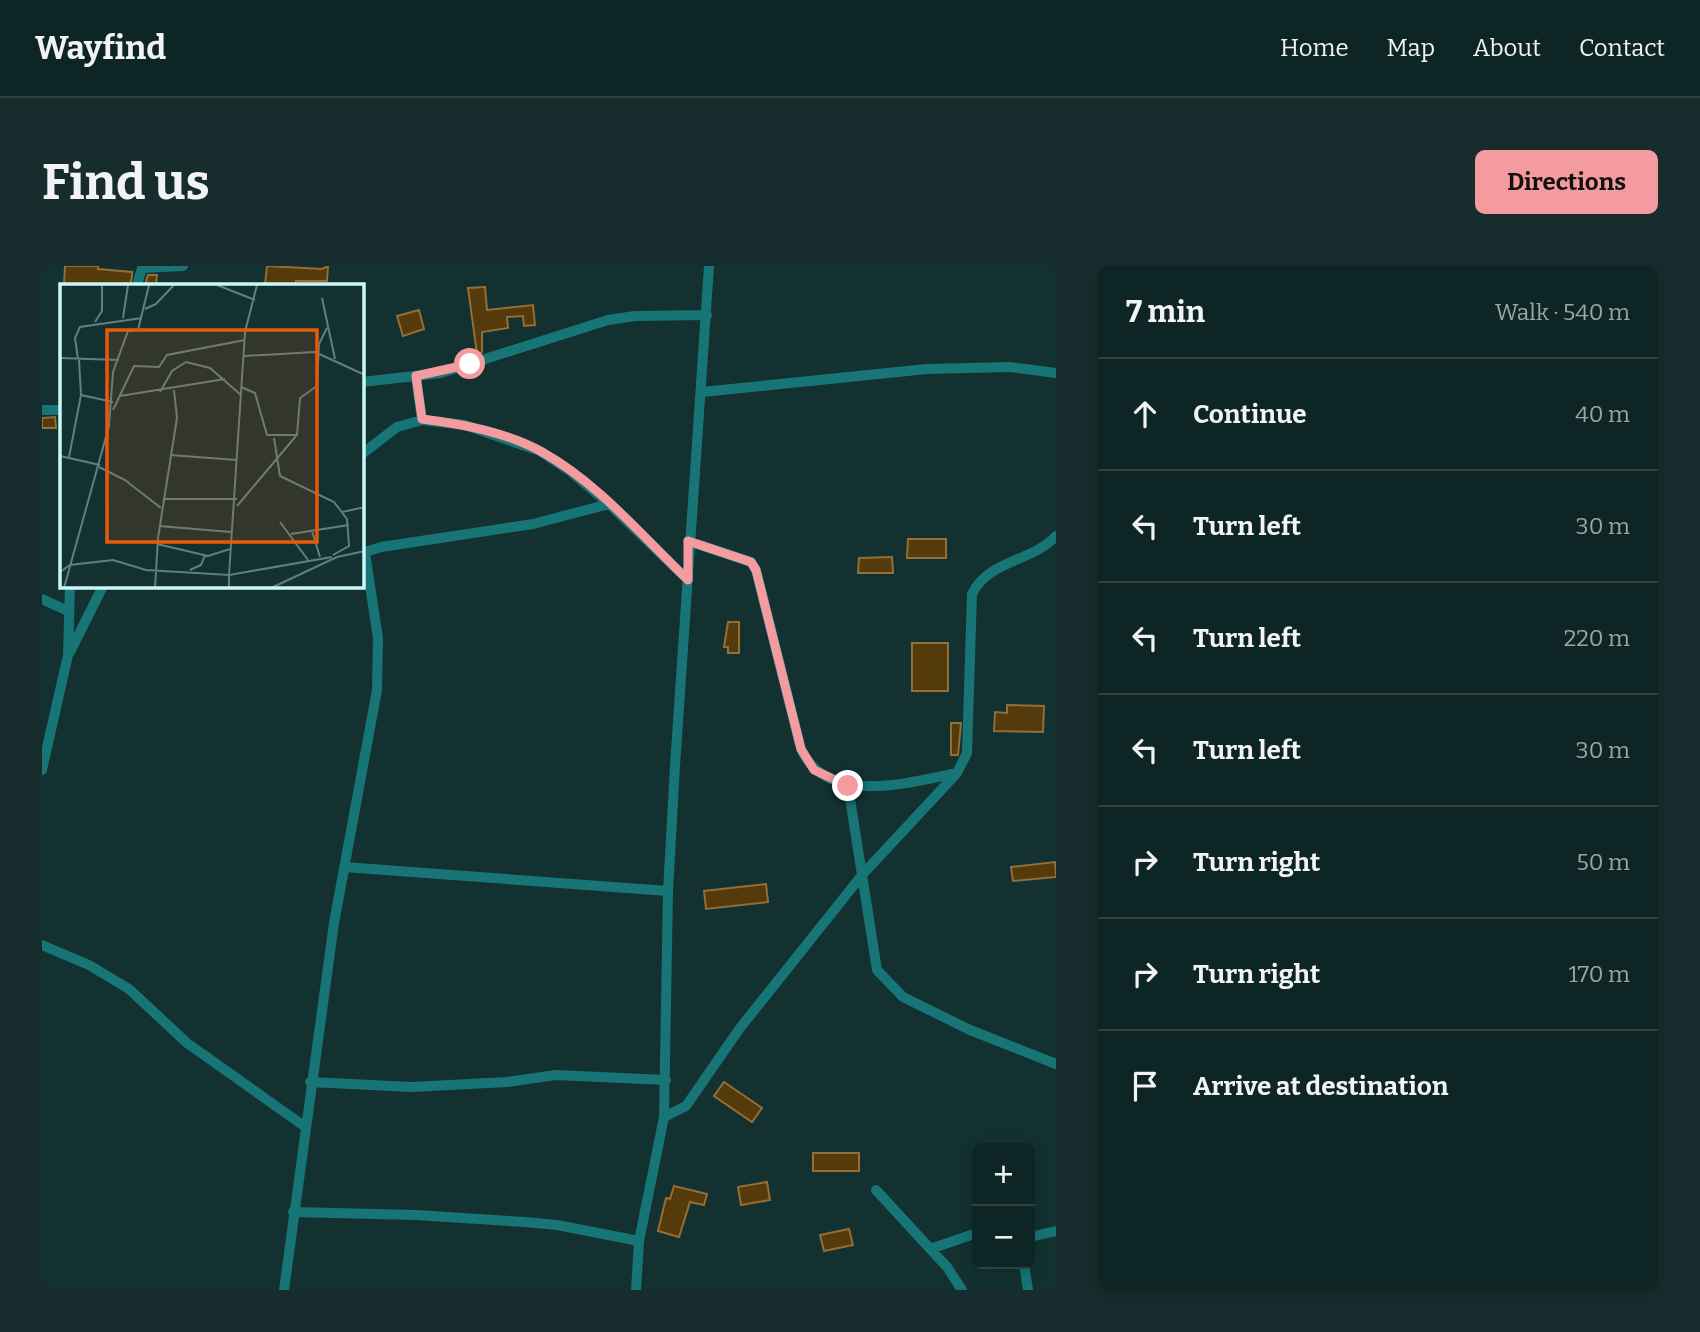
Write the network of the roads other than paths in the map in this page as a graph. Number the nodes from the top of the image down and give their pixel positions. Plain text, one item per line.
1 (183, 266) edge
2 (709, 266) edge
3 (146, 267) edge
4 (138, 284) edge
5 (707, 315) junction
6 (1056, 373) edge
7 (416, 376) junction
8 (364, 383) edge
9 (702, 392) junction
10 (42, 410) edge
11 (60, 410) edge
12 (422, 419) junction
13 (364, 452) edge
14 (609, 504) junction
15 (1056, 536) edge
16 (688, 541) junction
17 (364, 553) edge
18 (688, 580) junction
19 (70, 588) edge
20 (102, 588) edge
21 (42, 600) edge
22 (68, 611) junction
23 (68, 655) junction
24 (42, 770) edge
25 (957, 773) junction
26 (848, 786) junction
27 (344, 867) junction
28 (862, 875) junction
29 (668, 891) junction
30 (42, 945) edge
31 (1056, 1063) edge
32 (666, 1080) junction
33 (310, 1082) junction
34 (664, 1117) junction
35 (304, 1126) junction
36 (876, 1190) dead end
37 (293, 1212) junction
38 (1056, 1231) edge
39 (972, 1235) edge
40 (1035, 1236) edge
41 (639, 1241) junction
42 (930, 1249) junction
43 (1025, 1269) edge
44 (284, 1290) edge
45 (636, 1290) edge
46 (962, 1290) edge
47 (1028, 1290) edge

1 - 3 street
2 - 5 street
3 - 4 street
5 - 7 street
5 - 9 street
6 - 9 street
7 - 8 street
7 - 12 street
9 - 16 street
10 - 11 street
12 - 13 street
12 - 14 street
14 - 17 street
14 - 18 street
15 - 25 street
16 - 18 street
16 - 26 street
17 - 27 street
18 - 29 street
19 - 22 street
20 - 23 street
21 - 22 street
22 - 23 street
23 - 24 street
25 - 26 street
25 - 28 street
26 - 28 street
27 - 29 street
27 - 33 street
28 - 31 street
28 - 34 street
29 - 32 street
30 - 35 street
32 - 33 street
32 - 34 street
33 - 35 street
34 - 41 street
35 - 37 street
36 - 42 street
37 - 41 street
37 - 44 street
38 - 40 street
39 - 42 street
41 - 45 street
42 - 46 street
43 - 47 street

